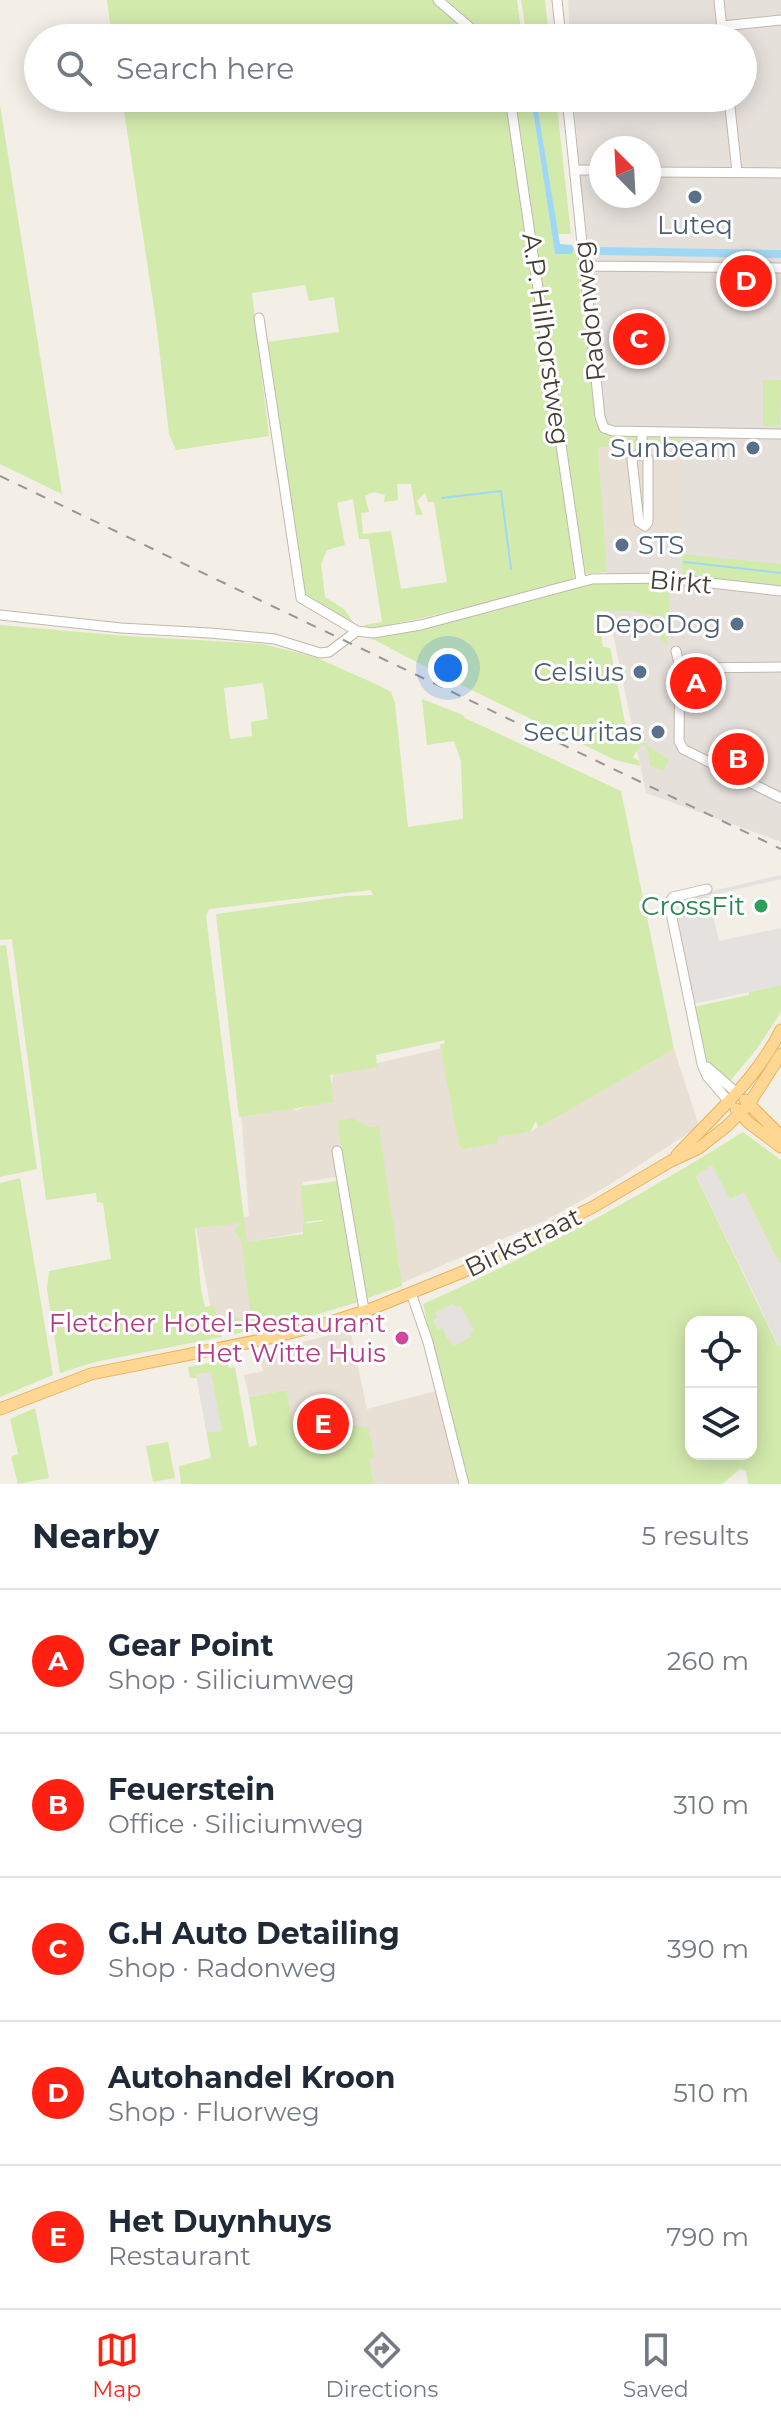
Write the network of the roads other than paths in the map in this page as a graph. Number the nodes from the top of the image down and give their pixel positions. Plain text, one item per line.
1 (438, 0) edge
2 (557, 0) edge
3 (719, 0) edge
4 (781, 20) edge
5 (466, 24) edge
6 (560, 24) edge
7 (722, 24) edge
8 (742, 24) edge
9 (512, 112) edge
10 (569, 112) edge
11 (731, 112) edge
12 (575, 170) junction
13 (589, 170) edge
14 (661, 172) edge
15 (737, 172) junction
16 (781, 173) edge
17 (585, 266) junction
18 (781, 268) edge
19 (259, 318) dead end
20 (642, 432) junction
21 (781, 434) edge
22 (642, 455) junction
23 (647, 486) junction
24 (635, 487) junction
25 (581, 581) junction
26 (781, 591) edge
27 (0, 615) edge
28 (357, 631) junction
29 (676, 651) dead end
30 (781, 667) edge
31 (680, 668) junction
32 (781, 798) edge
33 (707, 889) dead end
34 (781, 1030) edge
35 (781, 1054) edge
36 (734, 1098) junction
37 (749, 1104) junction
38 (740, 1114) junction
39 (781, 1136) edge
40 (781, 1147) edge
41 (337, 1151) dead end
42 (674, 1159) junction
43 (411, 1293) junction
44 (367, 1315) junction
45 (0, 1409) edge
46 (464, 1484) edge

1 - 5 street
2 - 6 street
3 - 7 street
4 - 8 street
9 - 25 street, A.P. Hilhorstweg
10 - 12 street, Radonweg
11 - 15 street
12 - 13 street
12 - 17 street, Radonweg
14 - 15 street
15 - 16 street
17 - 18 street
17 - 20 street, Radonweg
19 - 28 street
20 - 21 street
20 - 22 street
22 - 23 street
22 - 24 street
23 - 24 street
23 - 24 street
25 - 26 street, Birkt
25 - 28 street, Birkt
27 - 28 street
29 - 31 street
30 - 31 street
31 - 32 street
33 - 36 street
34 - 36 main road, Birkstraat
35 - 37 main road, Birkstraat
36 - 37 main road
36 - 38 main road
36 - 42 main road, Birkstraat
37 - 38 main road, Birkstraat
37 - 39 main road
38 - 40 main road
38 - 42 main road, Birkstraat
41 - 44 street
42 - 43 main road, Birkstraat
43 - 44 main road, Birkstraat
43 - 46 street
44 - 45 main road, Birkstraat

